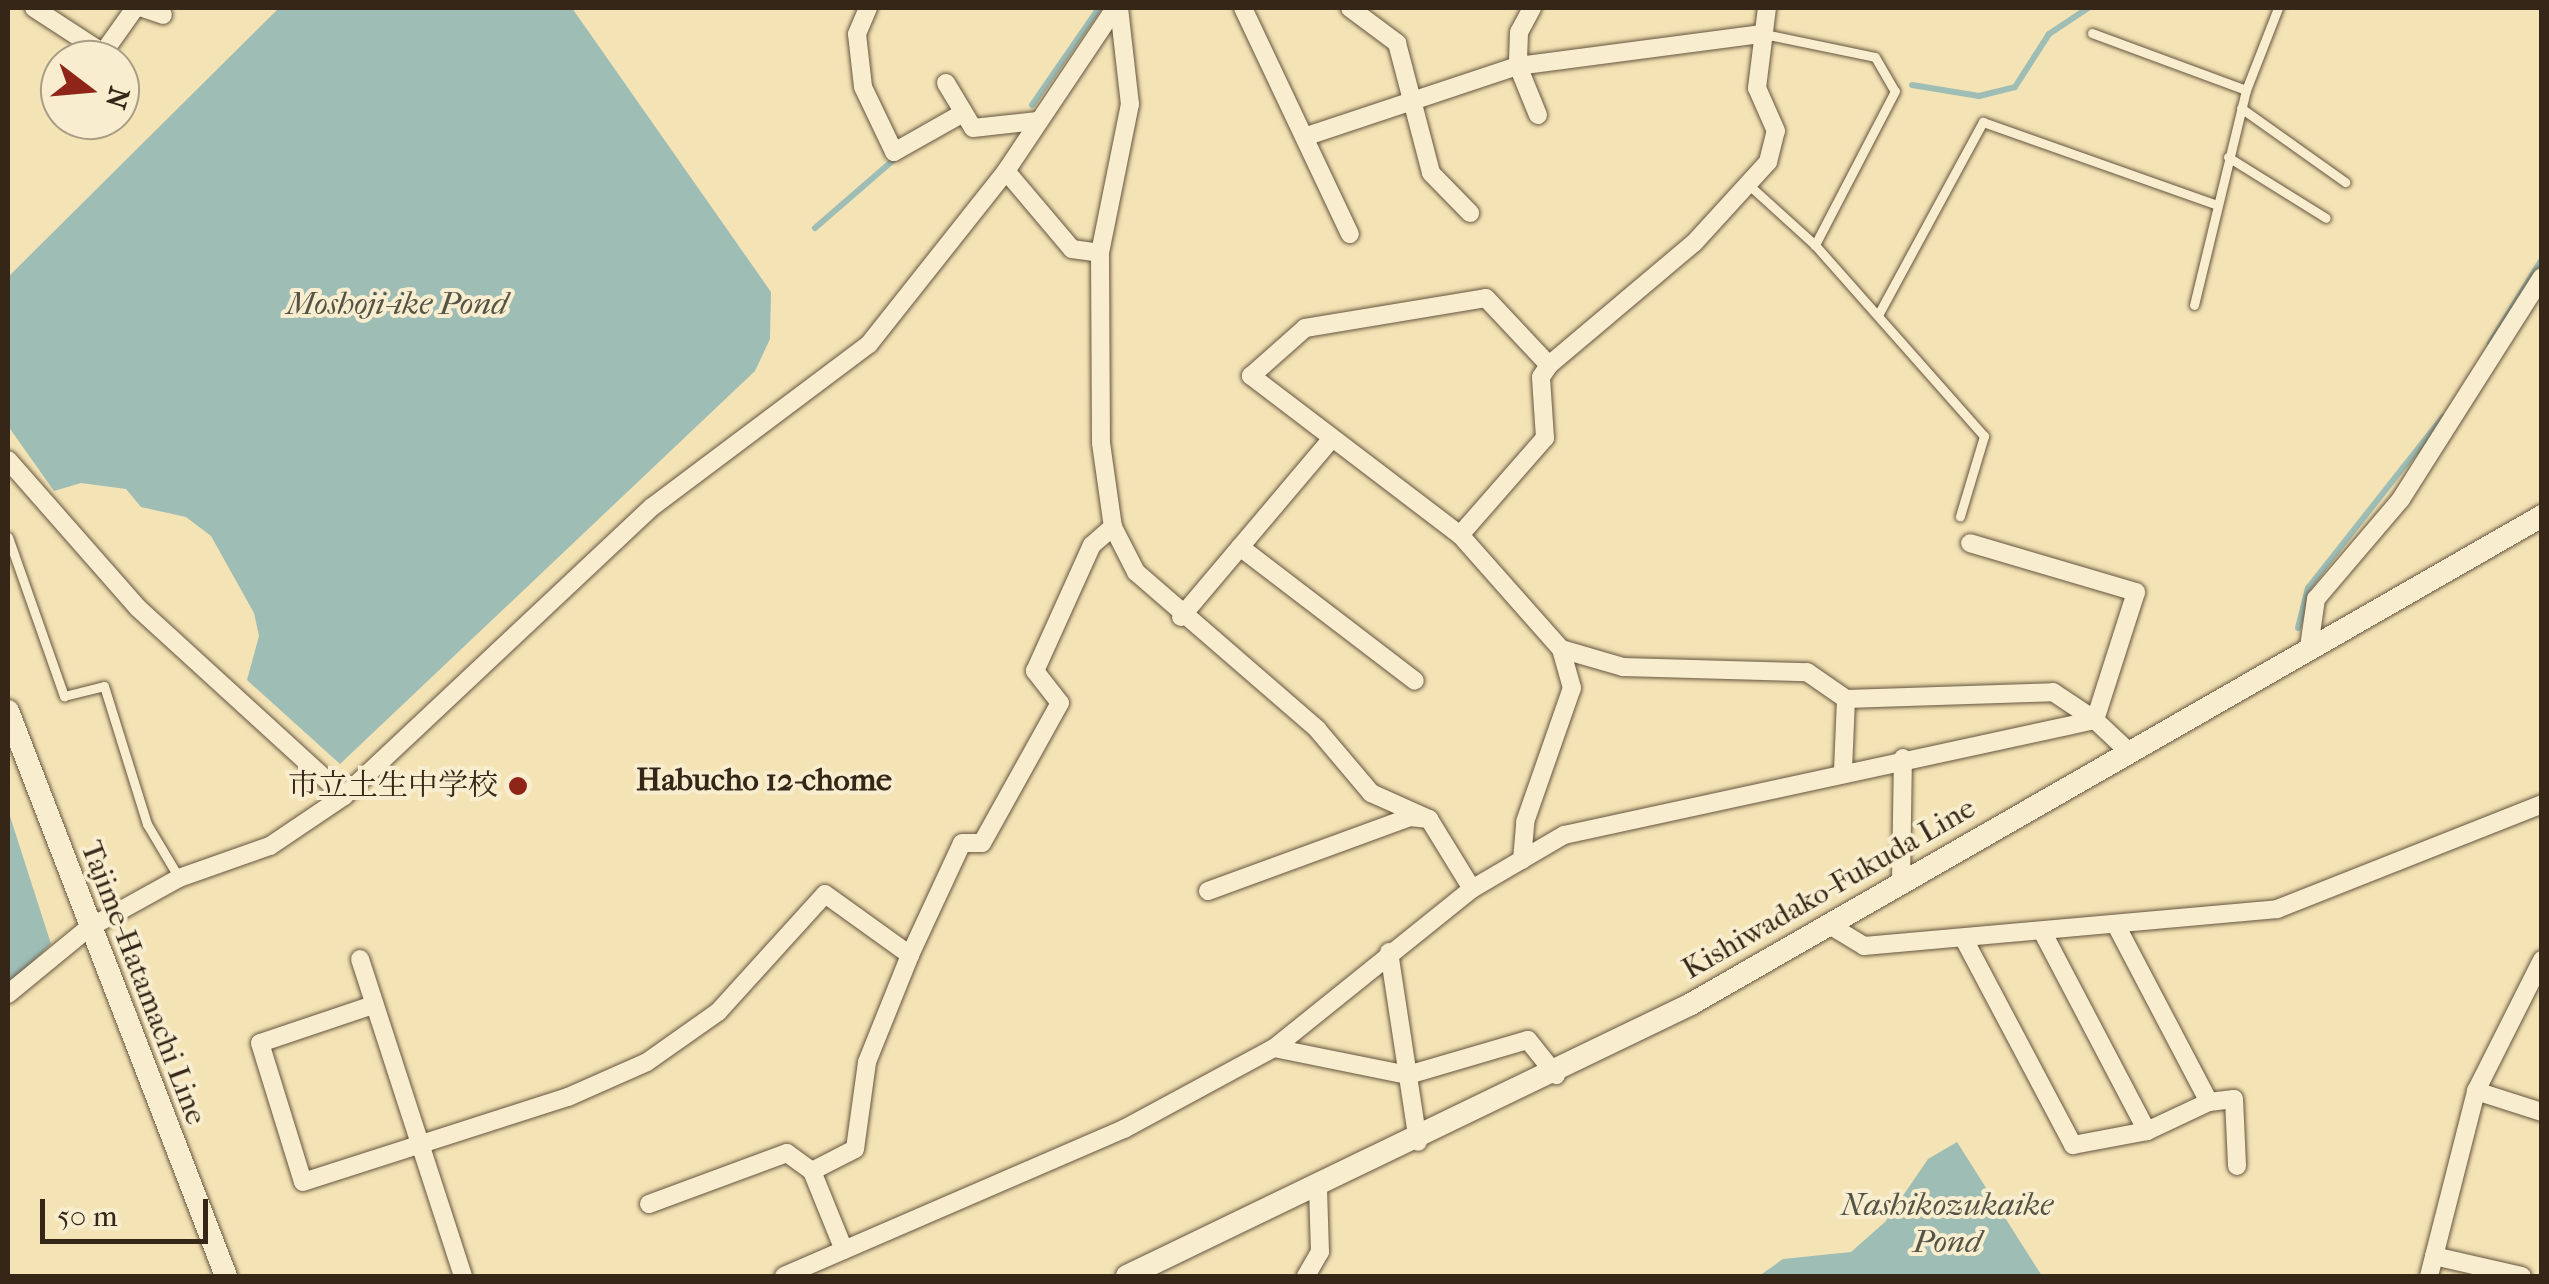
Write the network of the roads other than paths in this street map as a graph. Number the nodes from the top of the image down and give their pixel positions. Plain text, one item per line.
1 (34, 8) edge
2 (135, 8) edge
3 (143, 8) edge
4 (868, 8) edge
5 (1117, 8) edge
6 (1243, 8) edge
7 (1532, 8) edge
8 (1766, 8) edge
9 (2278, 8) edge
10 (1355, 9) edge
11 (164, 16) dead end
12 (2092, 33) dead end
13 (1761, 34) junction
14 (1518, 66) junction
15 (946, 82) dead end
16 (2246, 90) junction
17 (1407, 97) junction
18 (2241, 108) junction
19 (1538, 115) dead end
20 (958, 116) junction
21 (1036, 122) junction
22 (1310, 135) junction
23 (2228, 157) junction
24 (1006, 170) junction
25 (2345, 182) dead end
26 (1750, 186) junction
27 (2215, 204) junction
28 (1470, 213) dead end
29 (2326, 218) dead end
30 (1350, 234) dead end
31 (1815, 244) junction
32 (1100, 253) junction
33 (2542, 277) edge
34 (2194, 305) dead end
35 (1878, 316) junction
36 (1549, 365) junction
37 (1332, 438) junction
38 (8, 460) edge
39 (1960, 516) dead end
40 (2542, 516) edge
41 (1113, 527) junction
42 (1460, 535) junction
43 (8, 537) edge
44 (1970, 544) dead end
45 (1240, 547) junction
46 (1181, 617) junction
47 (2309, 647) junction
48 (1561, 649) junction
49 (1416, 681) dead end
50 (1846, 698) junction
51 (8, 711) edge
52 (2095, 720) junction
53 (2127, 750) junction
54 (1903, 758) junction
55 (1843, 770) junction
56 (344, 796) junction
57 (2542, 804) edge
58 (1429, 819) junction
59 (1522, 860) junction
60 (179, 878) junction
61 (1901, 882) junction
62 (1472, 889) junction
63 (1208, 891) dead end
64 (1828, 924) junction
65 (2117, 927) junction
66 (87, 929) junction
67 (2043, 933) junction
68 (1965, 941) junction
69 (1389, 952) junction
70 (910, 955) junction
71 (360, 959) dead end
72 (2542, 960) edge
73 (8, 994) edge
74 (373, 1005) junction
75 (1274, 1048) junction
76 (1408, 1075) junction
77 (1556, 1075) junction
78 (2476, 1090) junction
79 (2209, 1102) junction
80 (2542, 1112) edge
81 (2147, 1131) junction
82 (419, 1139) junction
83 (1418, 1142) junction
84 (2238, 1166) dead end
85 (812, 1171) junction
86 (1318, 1187) junction
87 (649, 1204) dead end
88 (844, 1250) junction
89 (2434, 1256) junction
90 (226, 1276) edge
91 (463, 1276) edge
92 (784, 1276) edge
93 (1126, 1276) edge
94 (1306, 1276) edge
95 (2430, 1276) edge
96 (2522, 1276) edge

1 - 2 street
3 - 11 street
4 - 20 street
5 - 21 street
5 - 32 street
6 - 22 street
7 - 14 street
8 - 13 street
9 - 16 lane
10 - 17 street
12 - 16 lane
13 - 14 street
13 - 26 street
13 - 31 lane
14 - 17 street
14 - 19 street
15 - 20 street
16 - 18 lane
17 - 22 street
17 - 28 street
18 - 23 lane
18 - 25 lane
20 - 21 street
21 - 24 street
22 - 30 street
23 - 27 lane
23 - 29 lane
24 - 32 street
24 - 56 street
26 - 31 lane
26 - 36 street
27 - 34 lane
27 - 35 lane
31 - 35 lane
32 - 41 street
33 - 47 street
35 - 39 lane
36 - 37 street
36 - 42 street
37 - 42 street
37 - 45 street
38 - 56 street
40 - 47 street, Kishiwadako-Fukuda Line
41 - 46 street
41 - 70 street
42 - 48 street
43 - 60 lane
44 - 52 street
45 - 46 street
45 - 49 street
46 - 58 street
47 - 53 street, Kishiwadako-Fukuda Line
48 - 50 street
48 - 59 street
50 - 52 street
50 - 55 street
51 - 66 street, Tajime-Hatamachi Line
52 - 53 street
52 - 54 street
53 - 61 street, Kishiwadako-Fukuda Line
54 - 55 street
54 - 61 street
55 - 59 street
56 - 60 street
57 - 65 street
58 - 62 street
58 - 63 street
59 - 62 street
60 - 66 street
61 - 64 street, Kishiwadako-Fukuda Line
62 - 69 street
64 - 68 street
64 - 77 street, Kishiwadako-Fukuda Line
65 - 67 street
65 - 79 street
66 - 73 street
66 - 90 street, Tajime-Hatamachi Line
67 - 68 street
67 - 81 street
68 - 81 street
69 - 75 street
69 - 76 street
70 - 82 street
70 - 85 street
71 - 74 street
72 - 78 street
74 - 82 street
74 - 82 street
75 - 76 street
75 - 88 street
76 - 77 street
76 - 83 street
77 - 83 street, Kishiwadako-Fukuda Line
78 - 80 street
78 - 89 street
79 - 81 street
79 - 84 street
82 - 91 street
83 - 86 street, Kishiwadako-Fukuda Line
85 - 87 street
85 - 88 street
86 - 93 street, Kishiwadako-Fukuda Line
86 - 94 street
88 - 92 street
89 - 95 street
89 - 96 street

